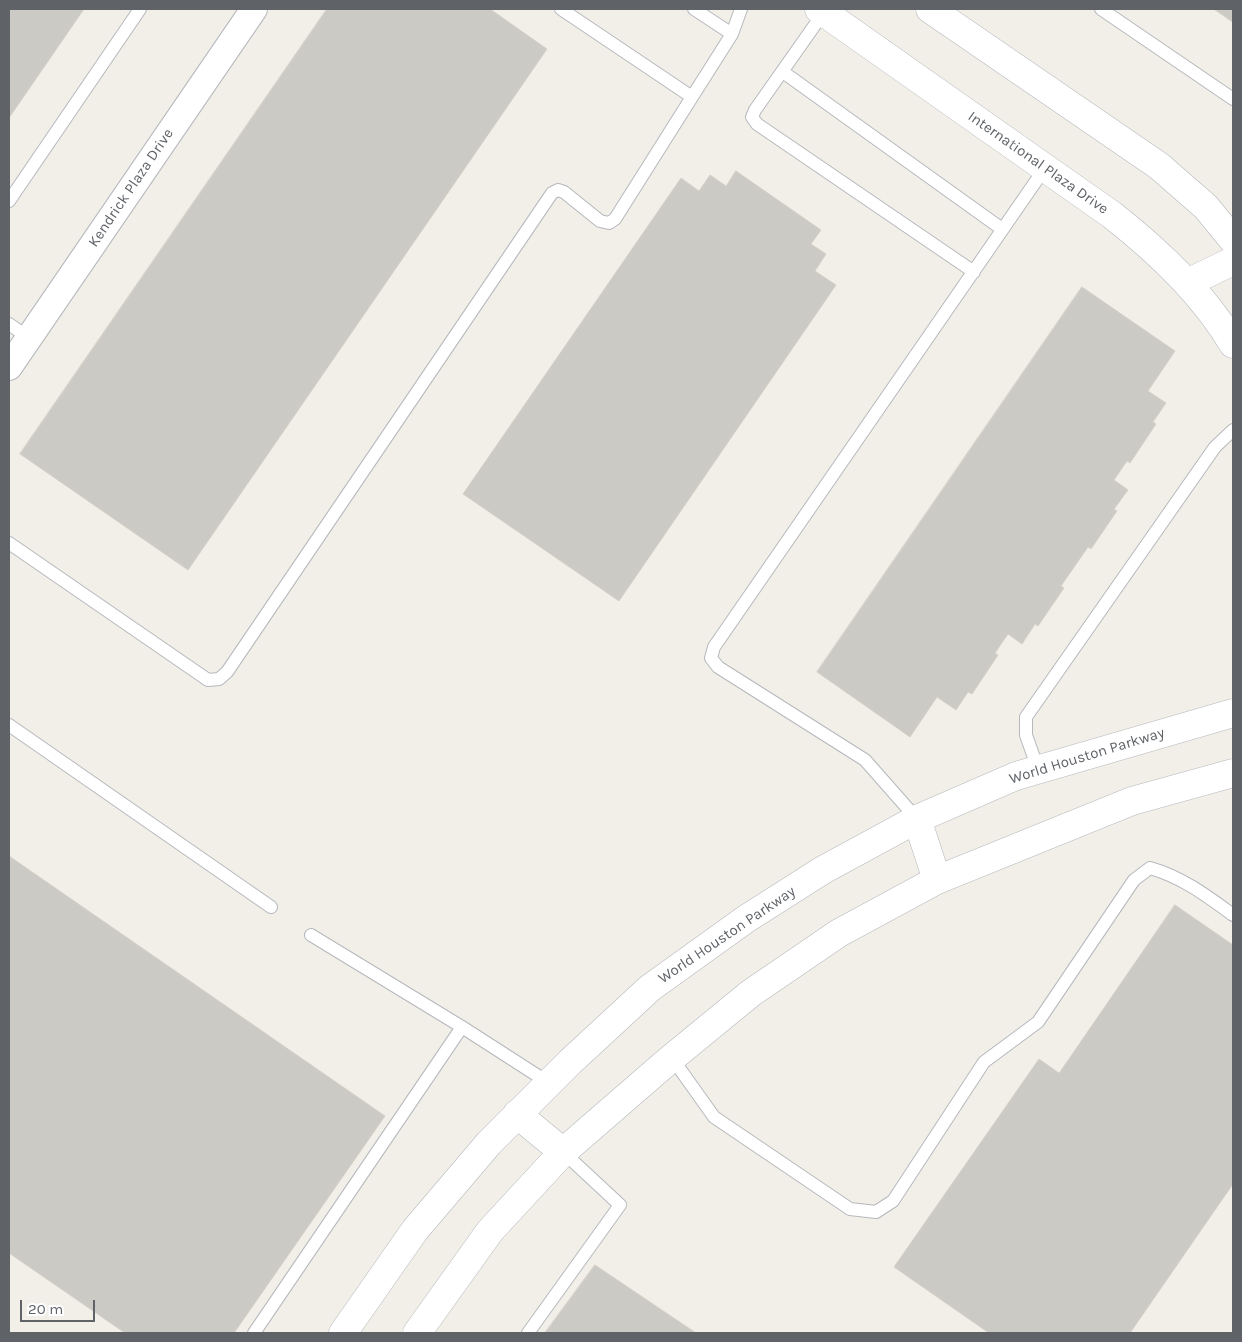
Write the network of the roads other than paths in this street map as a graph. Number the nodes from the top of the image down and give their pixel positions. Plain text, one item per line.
1 (140, 9) edge
2 (254, 9) edge
3 (562, 9) edge
4 (694, 9) edge
5 (741, 9) edge
6 (930, 9) edge
7 (1101, 9) edge
8 (823, 10) edge
9 (732, 34) junction
10 (783, 72) junction
11 (692, 97) junction
12 (1233, 99) edge
13 (1044, 168) junction
14 (9, 200) edge
15 (1002, 229) junction
16 (1233, 240) edge
17 (1233, 261) edge
18 (974, 272) junction
19 (1187, 283) junction
20 (19, 331) edge
21 (1233, 344) edge
22 (9, 368) edge
23 (1233, 430) edge
24 (9, 543) edge
25 (1233, 713) edge
26 (9, 725) edge
27 (1038, 769) junction
28 (1233, 773) edge
29 (917, 819) junction
30 (937, 880) junction
31 (272, 908) dead end
32 (1233, 915) edge
33 (311, 935) dead end
34 (462, 1027) junction
35 (672, 1058) junction
36 (548, 1083) junction
37 (518, 1114) junction
38 (563, 1152) junction
39 (254, 1333) edge
40 (343, 1333) edge
41 (418, 1333) edge
42 (528, 1333) edge

1 - 14 lane
2 - 20 street, Kendrick Plaza Drive
3 - 11 lane
4 - 9 lane
5 - 9 lane
6 - 16 street
7 - 12 lane
8 - 10 lane
8 - 13 street, International Plaza Drive
9 - 11 lane
10 - 15 lane
10 - 18 lane
11 - 24 lane
13 - 15 lane
13 - 19 street, International Plaza Drive
15 - 18 lane
17 - 19 street
18 - 29 lane
19 - 21 street, International Plaza Drive
20 - 22 street, Kendrick Plaza Drive
23 - 27 lane
25 - 27 street, World Houston Parkway
26 - 31 lane
27 - 29 street, World Houston Parkway
28 - 30 street
29 - 30 street
29 - 36 street, World Houston Parkway
30 - 35 street
32 - 35 lane
33 - 34 lane
34 - 36 lane
34 - 39 lane
35 - 38 street
36 - 37 street, World Houston Parkway
37 - 38 street
37 - 40 street, World Houston Parkway
38 - 41 street
38 - 42 lane

